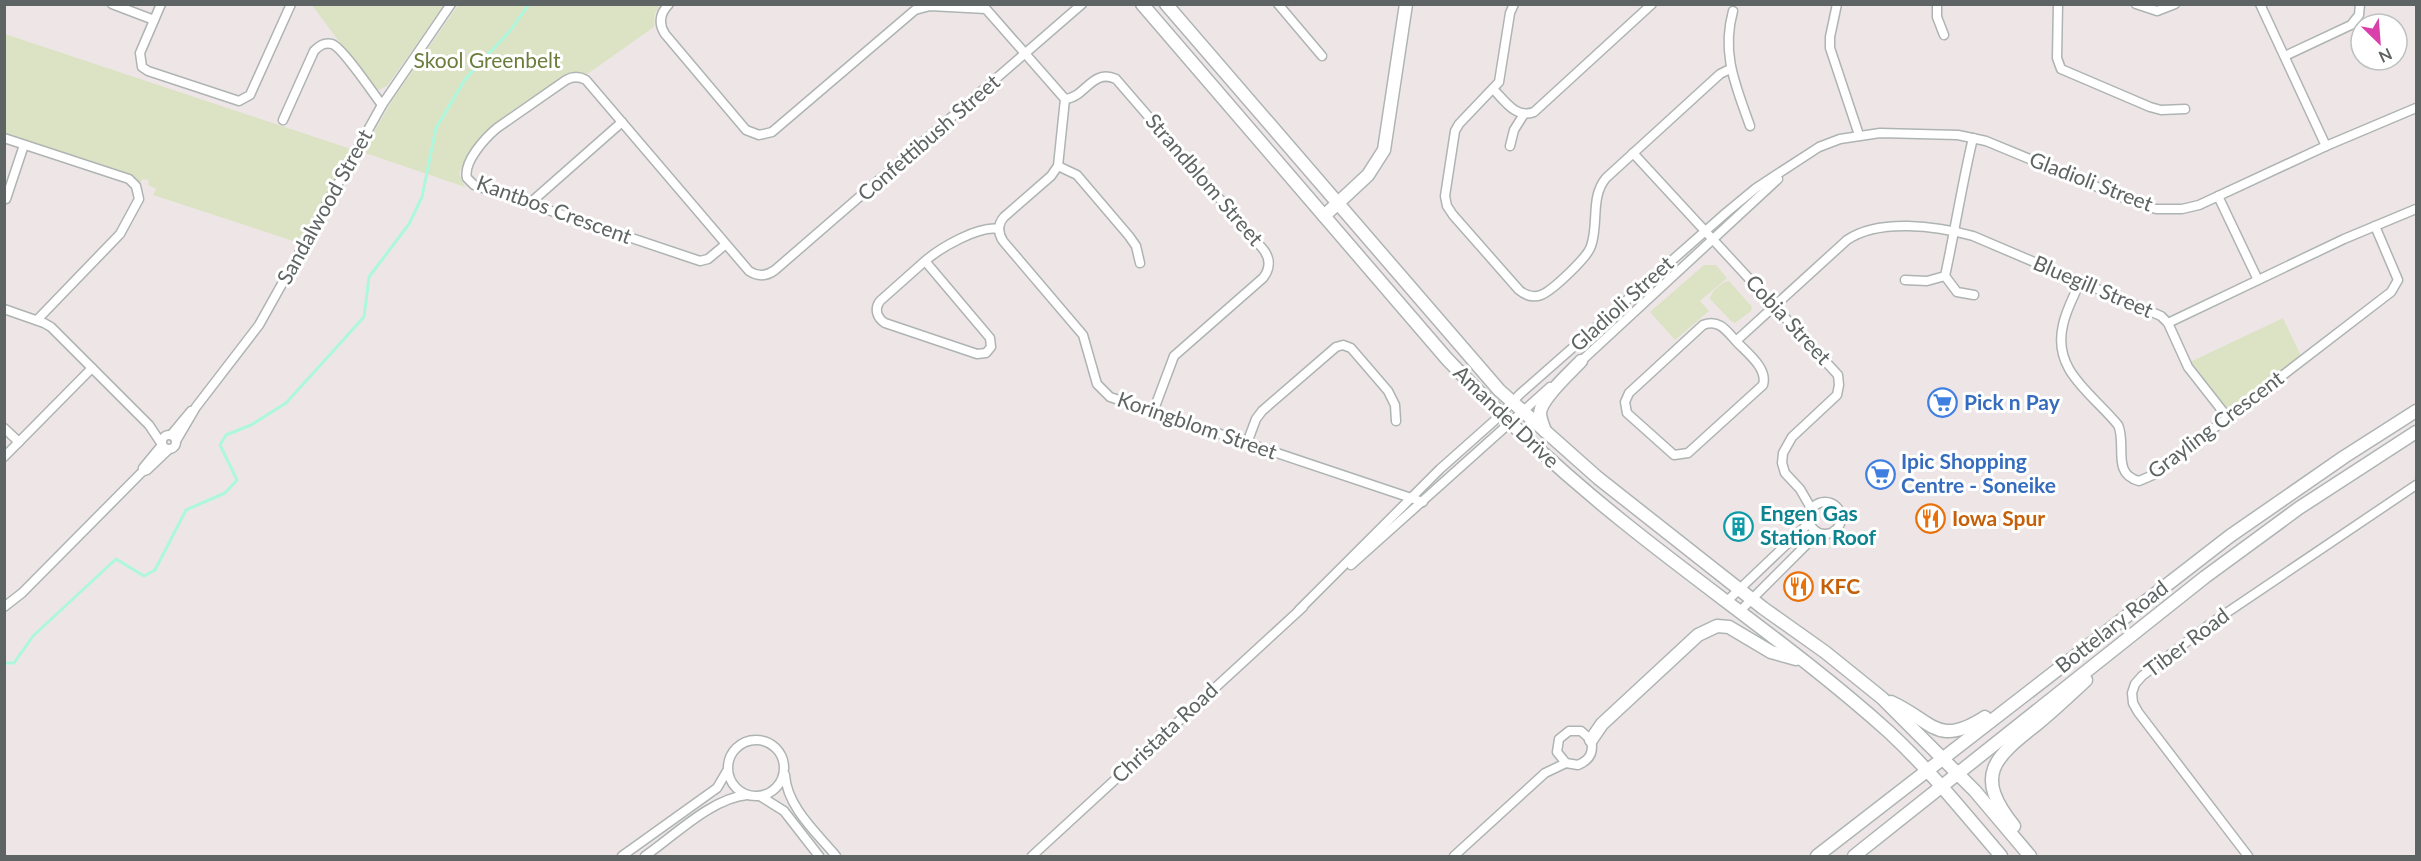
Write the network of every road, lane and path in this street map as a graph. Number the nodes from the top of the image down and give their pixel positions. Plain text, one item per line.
1 (112, 4) edge
2 (161, 4) edge
3 (291, 4) edge
4 (451, 4) edge
5 (669, 4) edge
6 (1082, 4) edge
7 (1142, 4) edge
8 (1166, 4) edge
9 (1278, 4) edge
10 (1406, 4) edge
11 (1514, 4) edge
12 (1652, 4) edge
13 (1837, 4) edge
14 (1937, 4) edge
15 (2058, 4) edge
16 (2136, 4) edge
17 (2175, 4) edge
18 (2260, 4) edge
19 (2360, 4) edge
20 (988, 7) edge
21 (1733, 11) dead end
22 (154, 20) junction
23 (1944, 35) dead end
24 (1027, 54) junction
25 (1322, 56) dead end
26 (2285, 56) junction
27 (1730, 69) junction
28 (1494, 90) junction
29 (1065, 99) junction
30 (381, 105) junction
31 (2416, 108) edge
32 (2185, 109) dead end
33 (1524, 114) junction
34 (283, 120) dead end
35 (622, 122) junction
36 (1750, 126) dead end
37 (1859, 135) junction
38 (4, 138) edge
39 (1973, 138) junction
40 (24, 145) junction
41 (1510, 146) dead end
42 (2326, 146) junction
43 (1633, 153) junction
44 (1058, 166) junction
45 (1791, 166) junction
46 (2218, 196) junction
47 (6, 199) dead end
48 (529, 204) junction
49 (1338, 204) junction
50 (2416, 209) edge
51 (1324, 216) junction
52 (2376, 226) junction
53 (999, 229) junction
54 (1705, 231) junction
55 (1954, 231) junction
56 (1712, 240) junction
57 (726, 244) junction
58 (925, 261) junction
59 (1140, 263) dead end
60 (775, 270) joint
61 (1945, 276) junction
62 (1905, 280) dead end
63 (2258, 280) junction
64 (2080, 282) junction
65 (1974, 296) dead end
66 (1775, 305) junction
67 (4, 309) edge
68 (37, 320) junction
69 (2168, 323) junction
70 (1736, 341) junction
71 (1581, 361) junction
72 (92, 368) junction
73 (1512, 402) junction
74 (1153, 411) junction
75 (1522, 411) junction
76 (2416, 411) edge
77 (2228, 418) junction
78 (1505, 419) junction
79 (1396, 421) dead end
80 (149, 425) junction
81 (4, 428) edge
82 (2416, 432) edge
83 (1546, 434) junction
84 (172, 437) junction
85 (19, 442) junction
86 (1247, 443) junction
87 (164, 446) junction
88 (4, 457) edge
89 (2416, 485) edge
90 (1800, 489) junction
91 (1410, 498) junction
92 (1423, 502) junction
93 (1819, 502) junction
94 (1811, 508) junction
95 (1809, 523) junction
96 (1818, 533) junction
97 (1739, 588) junction
98 (1750, 598) junction
99 (1726, 602) junction
100 (4, 607) edge
101 (1299, 610) junction
102 (1739, 612) junction
103 (2127, 639) junction
104 (1800, 660) junction
105 (2046, 678) junction
106 (1882, 698) junction
107 (1591, 740) junction
108 (1557, 752) junction
109 (1943, 758) junction
110 (1566, 763) junction
111 (728, 769) junction
112 (785, 771) junction
113 (1927, 771) junction
114 (1545, 773) junction
115 (1958, 773) junction
116 (1942, 788) junction
117 (748, 795) junction
118 (760, 796) junction
119 (622, 856) edge
120 (645, 856) edge
121 (819, 856) edge
122 (836, 856) edge
123 (1032, 856) edge
124 (1454, 856) edge
125 (1817, 856) edge
126 (1854, 856) edge
127 (2001, 856) edge
128 (2030, 856) edge
129 (2039, 856) edge
130 (2248, 856) edge

1 - 22 street
2 - 22 street
3 - 22 street
4 - 30 street, Sandalwood Street
5 - 20 street
6 - 24 street, Confettibush Street
7 - 51 street, Amandel Drive
8 - 49 street, Amandel Drive
9 - 25 street
10 - 49 street
11 - 28 street
12 - 33 street
13 - 37 street
14 - 23 street
15 - 32 street
16 - 17 street
18 - 26 street
19 - 26 street
20 - 24 street
21 - 27 street
24 - 29 street
24 - 60 street, Confettibush Street
26 - 42 street
27 - 36 street
27 - 43 street
28 - 33 street
28 - 43 street
29 - 44 street
29 - 74 street, Strandblom Street
30 - 34 street
30 - 84 street, Sandalwood Street
31 - 42 street, Gladioli Street
33 - 41 street
35 - 48 street
35 - 48 street, Kantbos Crescent
35 - 57 street, Kantbos Crescent
37 - 39 street, Gladioli Street
37 - 45 street, Gladioli Street
38 - 40 street
39 - 46 street, Gladioli Street
39 - 55 street
40 - 47 street
40 - 68 street
42 - 46 street, Gladioli Street
43 - 54 street, Cobia Street
44 - 53 street
44 - 59 street
45 - 54 street, Gladioli Street
45 - 56 street, Gladioli Street
46 - 63 street
48 - 57 street, Kantbos Crescent
49 - 51 street
49 - 73 street, Amandel Drive
50 - 52 street, Bluegill Street
51 - 78 street, Amandel Drive
52 - 63 street, Bluegill Street
52 - 77 street, Grayling Crescent
53 - 58 street
53 - 74 street, Koringblom Street
54 - 56 street, Cobia Street
54 - 73 street, Gladioli Street
55 - 61 street
55 - 64 street, Bluegill Street
55 - 66 street, Bluegill Street
56 - 66 street, Cobia Street
56 - 71 street, Gladioli Street
57 - 60 street, Kantbos Crescent
58 - 58 street
61 - 62 street
61 - 65 street
63 - 69 street, Bluegill Street
64 - 69 street, Bluegill Street
64 - 77 street, Grayling Crescent
66 - 70 street, Bluegill Street
66 - 90 street, Cobia Street
67 - 68 street
68 - 72 street
69 - 77 street
70 - 70 street
71 - 75 street, Gladioli Street
71 - 83 street
72 - 80 street
72 - 85 street
73 - 75 street, Amandel Drive
73 - 78 street, Gladioli Street
74 - 86 street, Koringblom Street
75 - 78 street, Gladioli Street
75 - 83 street, Amandel Drive
76 - 105 street, Bottelary Road
78 - 91 street
78 - 92 street
78 - 99 street, Amandel Drive
79 - 86 street
80 - 84 street
80 - 87 street
81 - 85 street
82 - 103 street, Bottelary Road
83 - 97 street, Amandel Drive
84 - 87 street
84 - 87 street
85 - 88 street
86 - 91 street, Koringblom Street
87 - 100 street
89 - 130 street, Tiber Road
90 - 93 street, Cobia Street
90 - 94 street, Cobia Street
91 - 92 street, Koringblom Street
91 - 101 street, Christata Road
92 - 101 street, Christata Road
93 - 94 street
93 - 96 street
94 - 95 street
95 - 96 street
95 - 97 street
96 - 98 street
97 - 98 street, Amandel Drive
97 - 99 street
98 - 102 street
98 - 106 street, Amandel Drive
99 - 102 street, Amandel Drive
101 - 123 street, Christata Road
102 - 104 street, Amandel Drive
103 - 115 street, Bottelary Road
103 - 129 street
104 - 107 street
104 - 113 street, Amandel Drive
105 - 106 street
105 - 109 street, Bottelary Road
106 - 109 street, Amandel Drive
107 - 108 street
107 - 110 street
108 - 110 street
108 - 114 street
109 - 113 street, Bottelary Road
109 - 115 street, Amandel Drive
110 - 114 street
111 - 112 street
111 - 117 street
111 - 119 street
112 - 118 street
112 - 122 street
113 - 116 street, Amandel Drive
113 - 125 street, Bottelary Road
114 - 124 street
115 - 116 street, Bottelary Road
115 - 128 street, Amandel Drive
116 - 126 street, Bottelary Road
116 - 127 street, Amandel Drive
117 - 118 street
117 - 120 street
118 - 121 street

